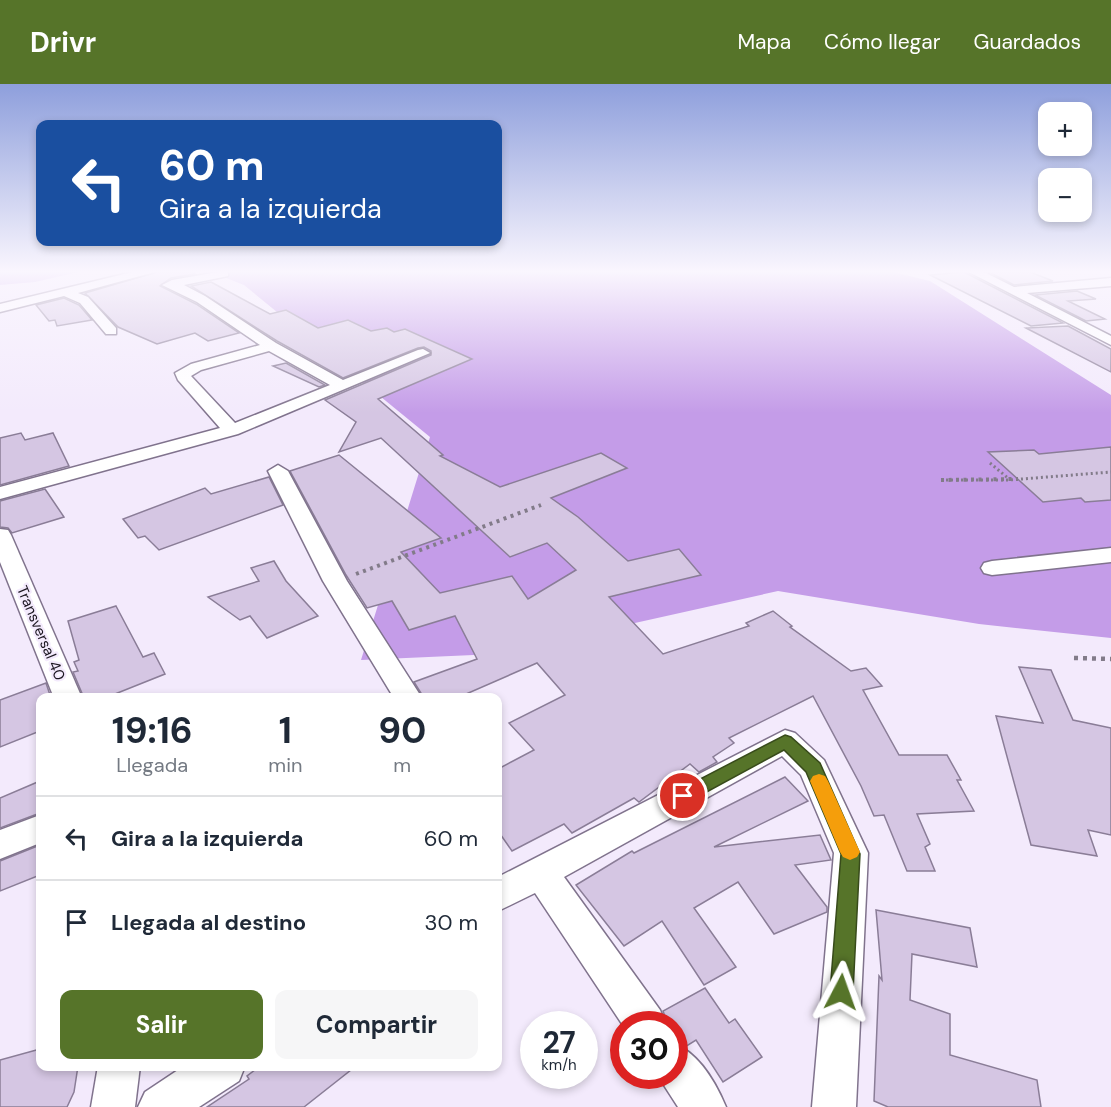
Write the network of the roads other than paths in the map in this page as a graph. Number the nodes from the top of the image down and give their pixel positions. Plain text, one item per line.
1 (99, 318) edge
2 (229, 318) edge
3 (1064, 318) edge
4 (111, 331) dead end
5 (1111, 342) edge
6 (271, 346) junction
7 (423, 352) dead end
8 (341, 385) junction
9 (232, 430) junction
10 (278, 471) dead end
11 (0, 494) edge
12 (0, 535) edge
13 (1111, 555) edge
14 (992, 568) dead end
15 (66, 693) edge
16 (405, 693) edge
17 (36, 831) edge
18 (0, 845) edge
19 (540, 872) junction
20 (502, 893) edge
21 (637, 1011) edge
22 (118, 1071) edge
23 (216, 1071) edge
24 (688, 1084) edge
25 (113, 1107) edge
26 (160, 1107) edge
27 (704, 1107) edge
28 (834, 1107) edge

1 - 4 street
2 - 6 street
3 - 5 street
6 - 8 street
6 - 9 street
7 - 8 street
8 - 9 street
9 - 11 street
10 - 16 street
12 - 15 street, Transversal 40
13 - 14 street
17 - 18 street
19 - 20 street
19 - 21 street
19 - 28 street
22 - 25 street
23 - 26 street
24 - 27 street

